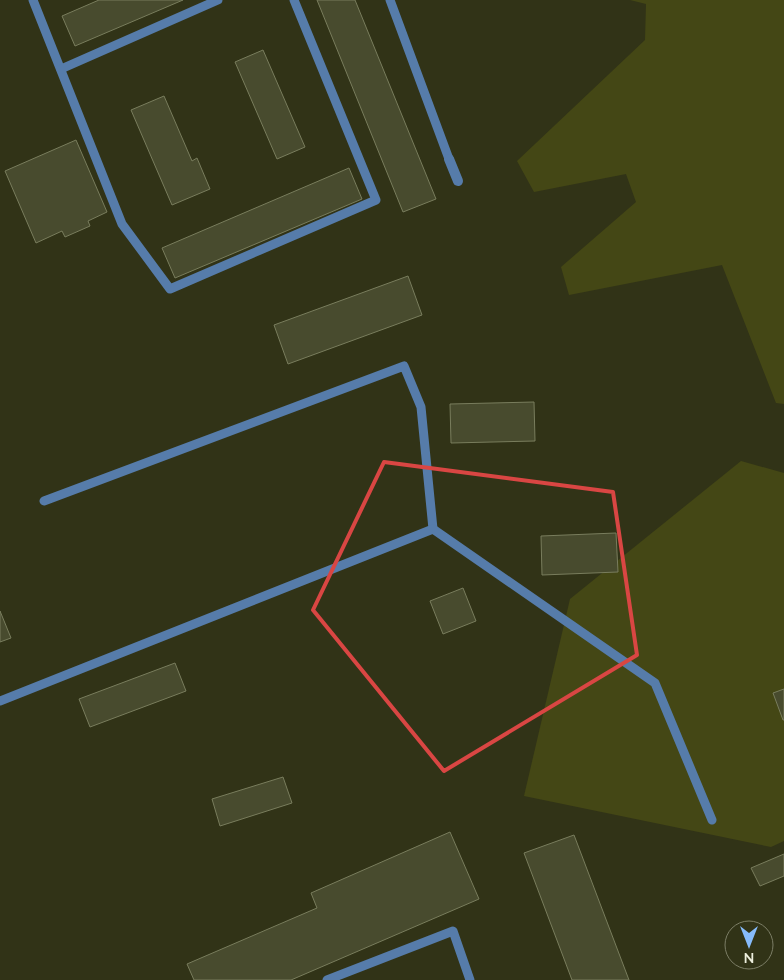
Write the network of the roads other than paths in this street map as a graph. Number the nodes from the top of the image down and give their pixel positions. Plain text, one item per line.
1 (34, 0) edge
2 (218, 0) edge
3 (294, 0) edge
4 (390, 0) edge
5 (61, 69) junction
6 (449, 159) joint
7 (458, 181) dead end
8 (44, 502) dead end
9 (433, 529) junction
10 (0, 701) edge
11 (712, 820) dead end
12 (327, 980) edge
13 (470, 980) edge

1 - 5 lane
2 - 5 lane
3 - 5 lane
4 - 6 lane
6 - 7 street
8 - 9 lane
9 - 10 lane
9 - 11 lane
12 - 13 lane

